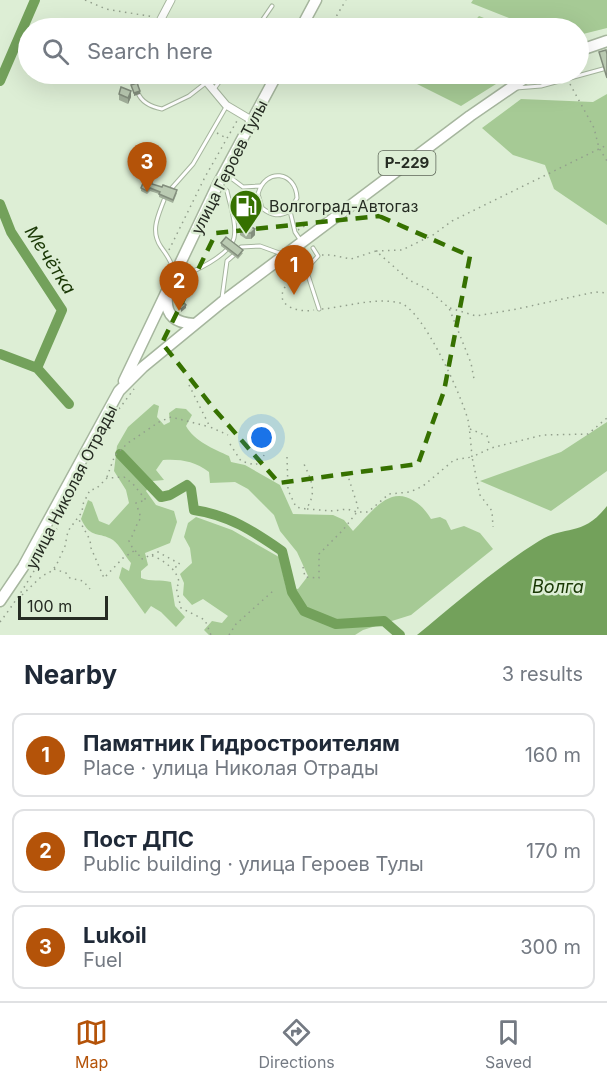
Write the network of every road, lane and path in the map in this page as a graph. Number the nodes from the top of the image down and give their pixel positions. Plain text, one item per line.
1 (85, 0) edge
2 (171, 0) edge
3 (316, 0) edge
4 (346, 0) edge
5 (272, 6) dead end
6 (156, 18) edge
7 (162, 18) edge
8 (264, 18) edge
9 (306, 18) edge
10 (337, 18) edge
11 (607, 41) edge
12 (589, 47) edge
13 (603, 69) edge
14 (589, 73) edge
15 (135, 84) edge
16 (204, 84) edge
17 (209, 84) edge
18 (219, 84) edge
19 (272, 84) edge
20 (517, 84) edge
21 (550, 84) edge
22 (570, 84) edge
23 (508, 88) junction
24 (214, 91) junction
25 (226, 105) junction
26 (241, 114) junction
27 (253, 121) junction
28 (212, 131) junction
29 (227, 138) junction
30 (607, 145) edge
31 (599, 148) junction
32 (607, 161) edge
33 (227, 169) junction
34 (218, 184) junction
35 (260, 186) junction
36 (170, 190) edge
37 (165, 200) edge
38 (290, 211) junction
39 (308, 224) dead end
40 (295, 232) junction
41 (308, 245) junction
42 (376, 251) junction
43 (167, 254) junction
44 (286, 256) junction
45 (318, 256) junction
46 (306, 269) junction
47 (175, 276) junction
48 (168, 293) junction
49 (607, 293) edge
50 (221, 303) junction
51 (449, 308) junction
52 (319, 309) junction
53 (194, 324) junction
54 (474, 379) dead end
55 (189, 385) dead end
56 (135, 386) dead end
57 (119, 391) junction
58 (118, 411) dead end
59 (607, 418) edge
60 (210, 427) junction
61 (469, 429) junction
62 (228, 435) dead end
63 (230, 444) dead end
64 (490, 448) junction
65 (264, 455) dead end
66 (287, 457) dead end
67 (472, 457) junction
68 (90, 462) dead end
69 (303, 462) dead end
70 (347, 473) dead end
71 (107, 478) junction
72 (306, 509) junction
73 (357, 512) junction
74 (78, 518) junction
75 (493, 528) dead end
76 (134, 551) junction
77 (152, 556) junction
78 (303, 567) dead end
79 (54, 568) junction
80 (173, 569) junction
81 (90, 589) dead end
82 (273, 591) dead end
83 (10, 599) edge
84 (0, 611) edge
85 (0, 622) edge
86 (211, 635) edge
87 (228, 635) edge

1 - 6 path
2 - 7 street
3 - 9 main road
4 - 10 path
5 - 8 lane
11 - 12 main road
13 - 14 lane
15 - 16 lane
17 - 24 street
18 - 24 lane
19 - 27 main road, улица Героев Тулы
20 - 23 main road, улица Николая Отрады / Р-229
21 - 23 lane
22 - 31 path
23 - 41 main road, улица Николая Отрады / Р-229
24 - 25 street
25 - 26 street
25 - 28 lane
26 - 27 street
26 - 29 path
27 - 33 main road, улица Героев Тулы
28 - 29 path
28 - 36 lane
29 - 43 path
30 - 31 path
31 - 32 path
31 - 42 path
33 - 34 main road, улица Героев Тулы
33 - 35 lane
34 - 47 main road, улица Героев Тулы
34 - 47 lane
35 - 38 lane
35 - 38 lane
37 - 43 lane
38 - 40 lane
39 - 40 path
40 - 41 lane
41 - 44 main road, улица Николая Отрады / Р-229
41 - 45 lane
42 - 45 path
42 - 51 path
43 - 47 lane
44 - 50 main road, улица Николая Отрады / Р-229
44 - 50 lane
45 - 46 lane
46 - 52 lane
46 - 52 path
47 - 48 main road, улица Героев Тулы
48 - 53 main road
48 - 57 main road, улица Героев Тулы
49 - 51 path
50 - 53 main road, улица Николая Отрады / Р-229
51 - 54 path
52 - 61 path
53 - 57 main road, улица Николая Отрады / Р-229
55 - 60 path
56 - 58 path
57 - 83 main road, улица Николая Отрады / Р-229
57 - 83 main road, улица Николая Отрады / Р-229
59 - 64 path
60 - 62 path
60 - 71 path
61 - 64 path
61 - 67 path
63 - 65 path
64 - 67 path
66 - 72 path
67 - 73 path
67 - 75 path
68 - 83 path
69 - 72 path
70 - 73 path
71 - 74 path
71 - 76 path
72 - 73 path
73 - 78 path
74 - 76 path
74 - 79 path
76 - 77 path
77 - 80 path
77 - 80 path
79 - 81 path
79 - 83 path
80 - 86 path
82 - 87 path
83 - 84 main road, улица Николая Отрады
83 - 85 path

